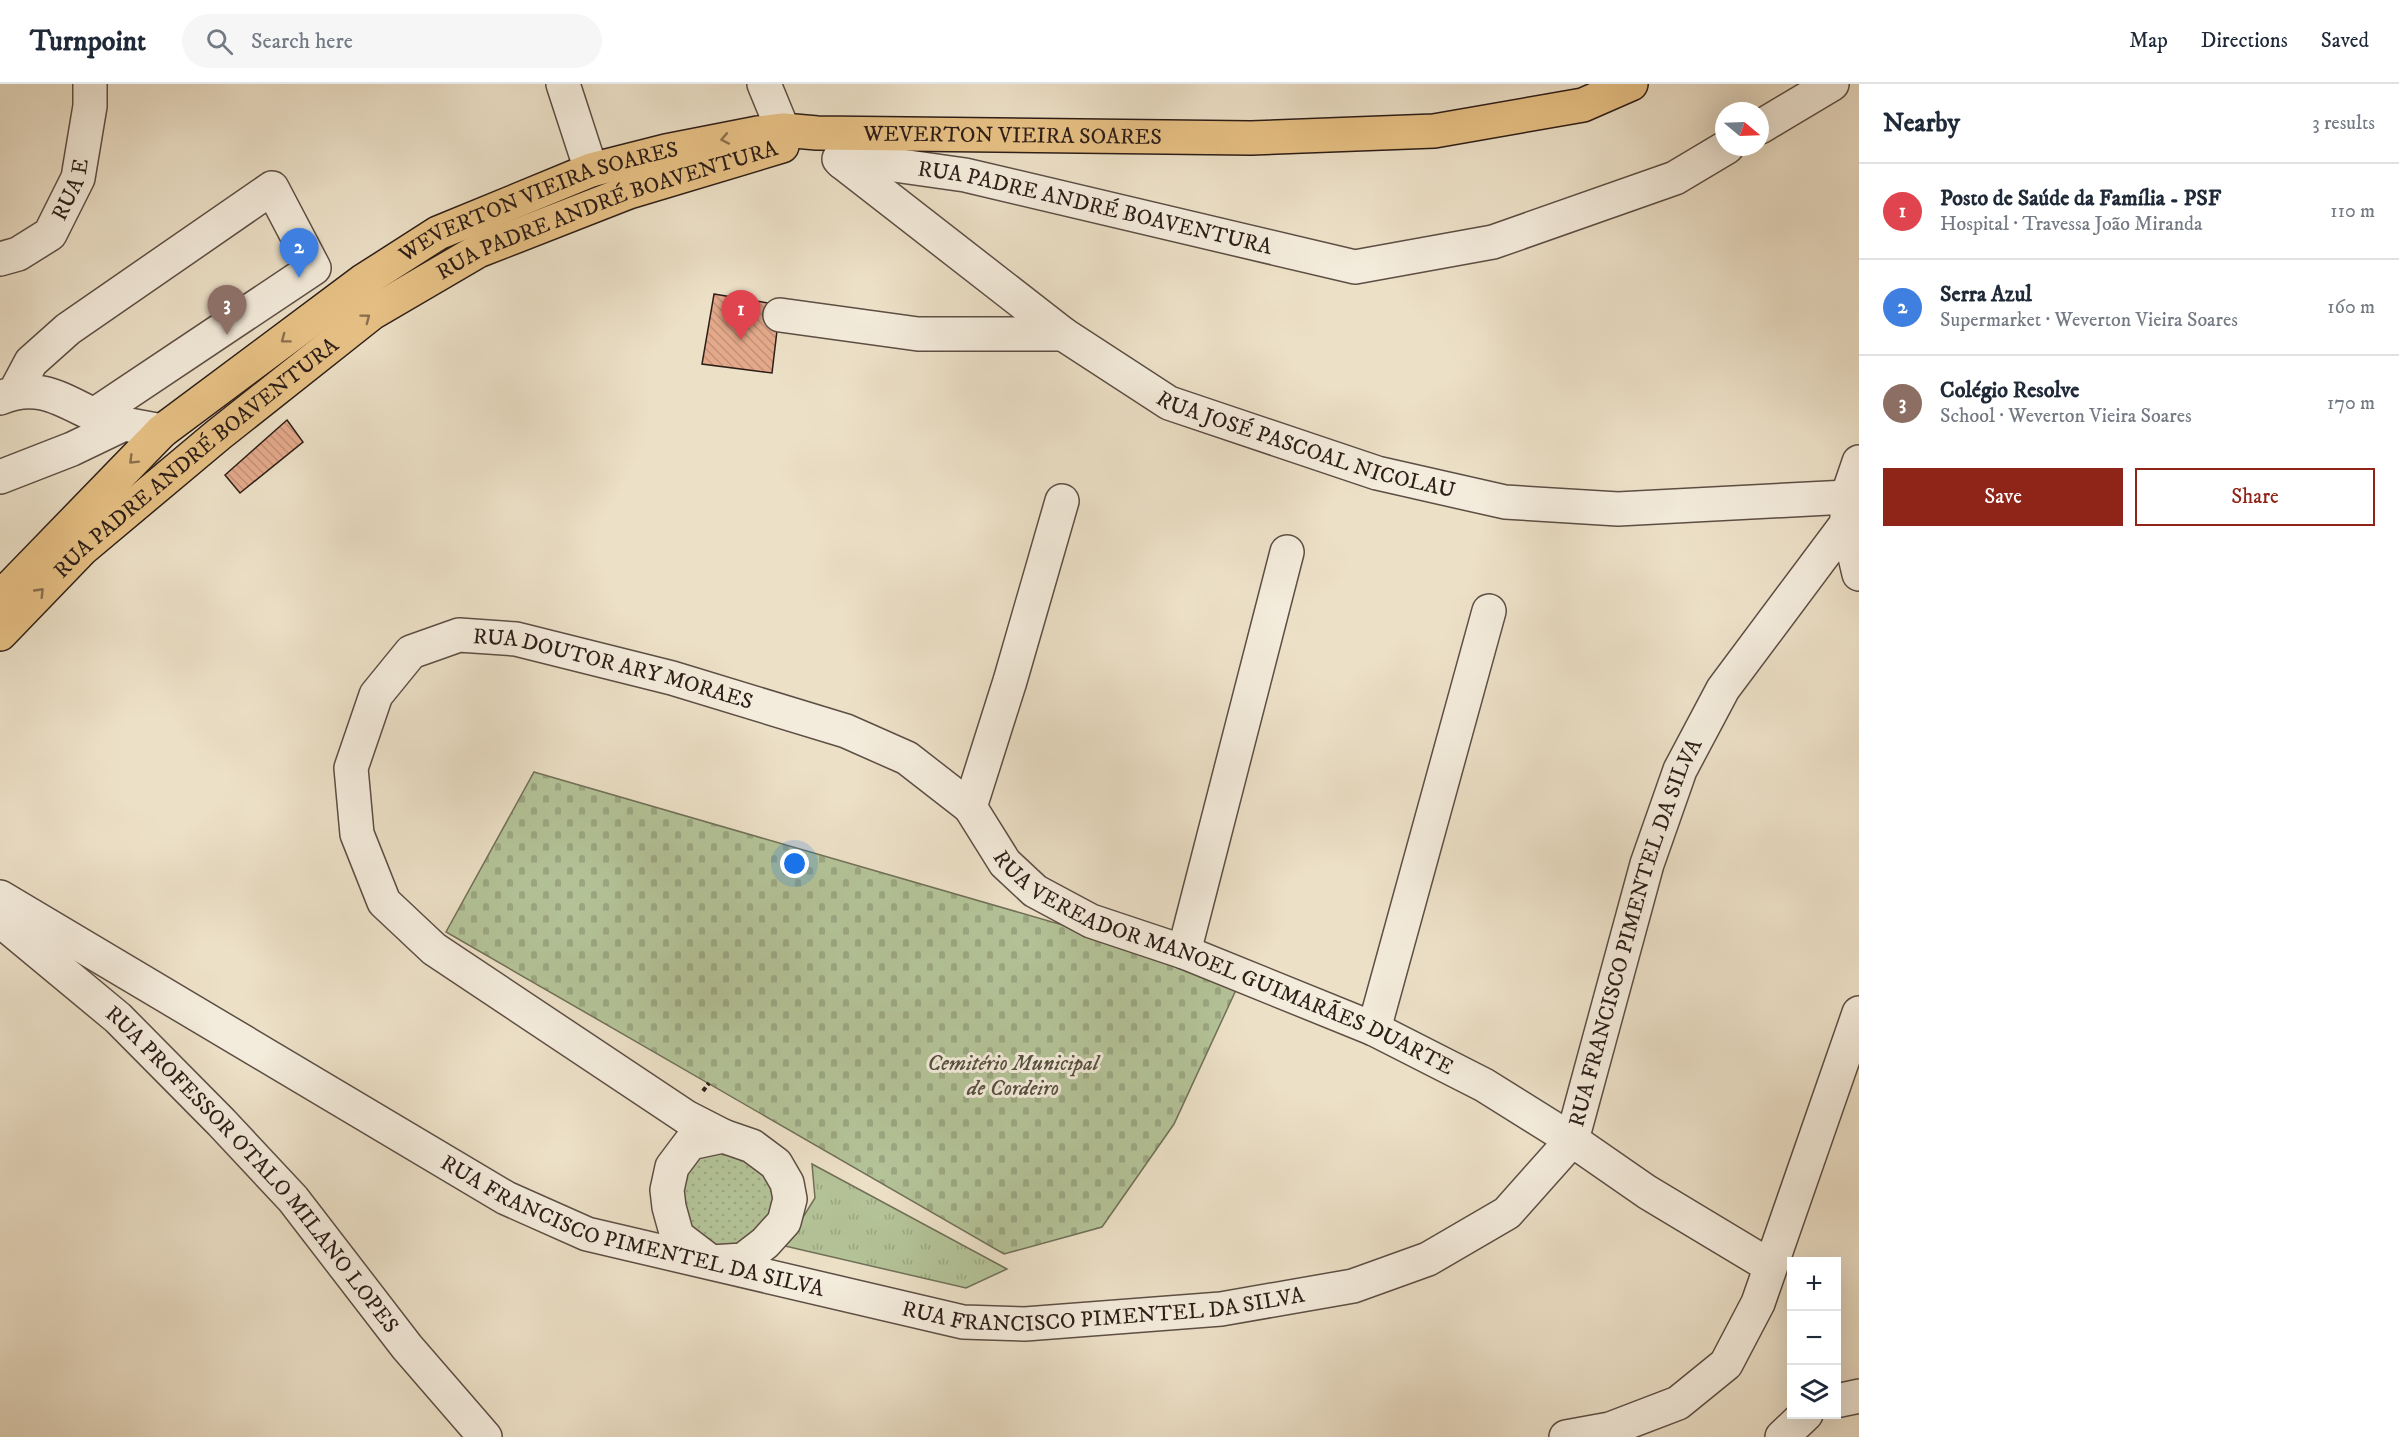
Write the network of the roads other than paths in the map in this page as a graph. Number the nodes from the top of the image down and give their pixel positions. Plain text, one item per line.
1 (90, 84) edge
2 (563, 84) edge
3 (764, 84) edge
4 (1631, 84) edge
5 (1832, 84) edge
6 (1769, 122) edge
7 (783, 130) junction
8 (817, 133) junction
9 (1715, 154) edge
10 (842, 162) junction
11 (591, 170) junction
12 (0, 259) edge
13 (780, 315) dead end
14 (1063, 334) junction
15 (7, 395) edge
16 (162, 431) junction
17 (1859, 462) edge
18 (0, 477) edge
19 (1062, 501) dead end
20 (1847, 510) junction
21 (1287, 552) dead end
22 (1859, 574) edge
23 (0, 598) edge
24 (1489, 611) dead end
25 (0, 634) edge
26 (970, 807) junction
27 (0, 897) edge
28 (0, 920) edge
29 (1184, 952) junction
30 (1859, 1013) edge
31 (1374, 1029) junction
32 (723, 1136) junction
33 (1572, 1140) junction
34 (711, 1262) junction
35 (1770, 1266) junction
36 (1859, 1396) edge
37 (1841, 1400) edge
38 (1801, 1419) edge
39 (485, 1437) edge
40 (1566, 1437) edge
41 (1782, 1437) edge

1 - 12 street, RUA E
2 - 11 street
3 - 7 street
4 - 8 main road, WEVERTON VIEIRA SOARES
5 - 6 street
7 - 8 main road, WEVERTON VIEIRA SOARES
7 -> 11 main road, WEVERTON VIEIRA SOARES
8 - 10 street
25 -> 8 main road, RUA PADRE ANDRÉ BOAVENTURA
9 - 10 street, RUA PADRE ANDRÉ BOAVENTURA
10 - 14 street, RUA JOSÉ PASCOAL NICOLAU
11 -> 16 main road, WEVERTON VIEIRA SOARES
13 - 14 street
14 - 20 street, RUA JOSÉ PASCOAL NICOLAU
15 - 15 street
16 - 18 street
16 -> 23 main road, WEVERTON VIEIRA SOARES
17 - 20 street
19 - 26 street
20 - 22 street
20 - 33 street, RUA FRANCISCO PIMENTEL DA SILVA
21 - 29 street
24 - 31 street
26 - 29 street, RUA VEREADOR MANOEL GUIMARÃES DUARTE
26 - 32 street, RUA DOUTOR ARY MORAES
27 - 34 street, RUA FRANCISCO PIMENTEL DA SILVA
28 - 39 street, RUA PROFESSOR OTALO MILANO LOPES
29 - 31 street, RUA VEREADOR MANOEL GUIMARÃES DUARTE
30 - 35 street
31 - 33 street, RUA VEREADOR MANOEL GUIMARÃES DUARTE
32 - 34 street
32 - 34 street
33 - 34 street, RUA FRANCISCO PIMENTEL DA SILVA
33 - 35 street, RUA VEREADOR MANOEL GUIMARÃES DUARTE
35 - 40 street
36 - 37 street
38 - 41 street

